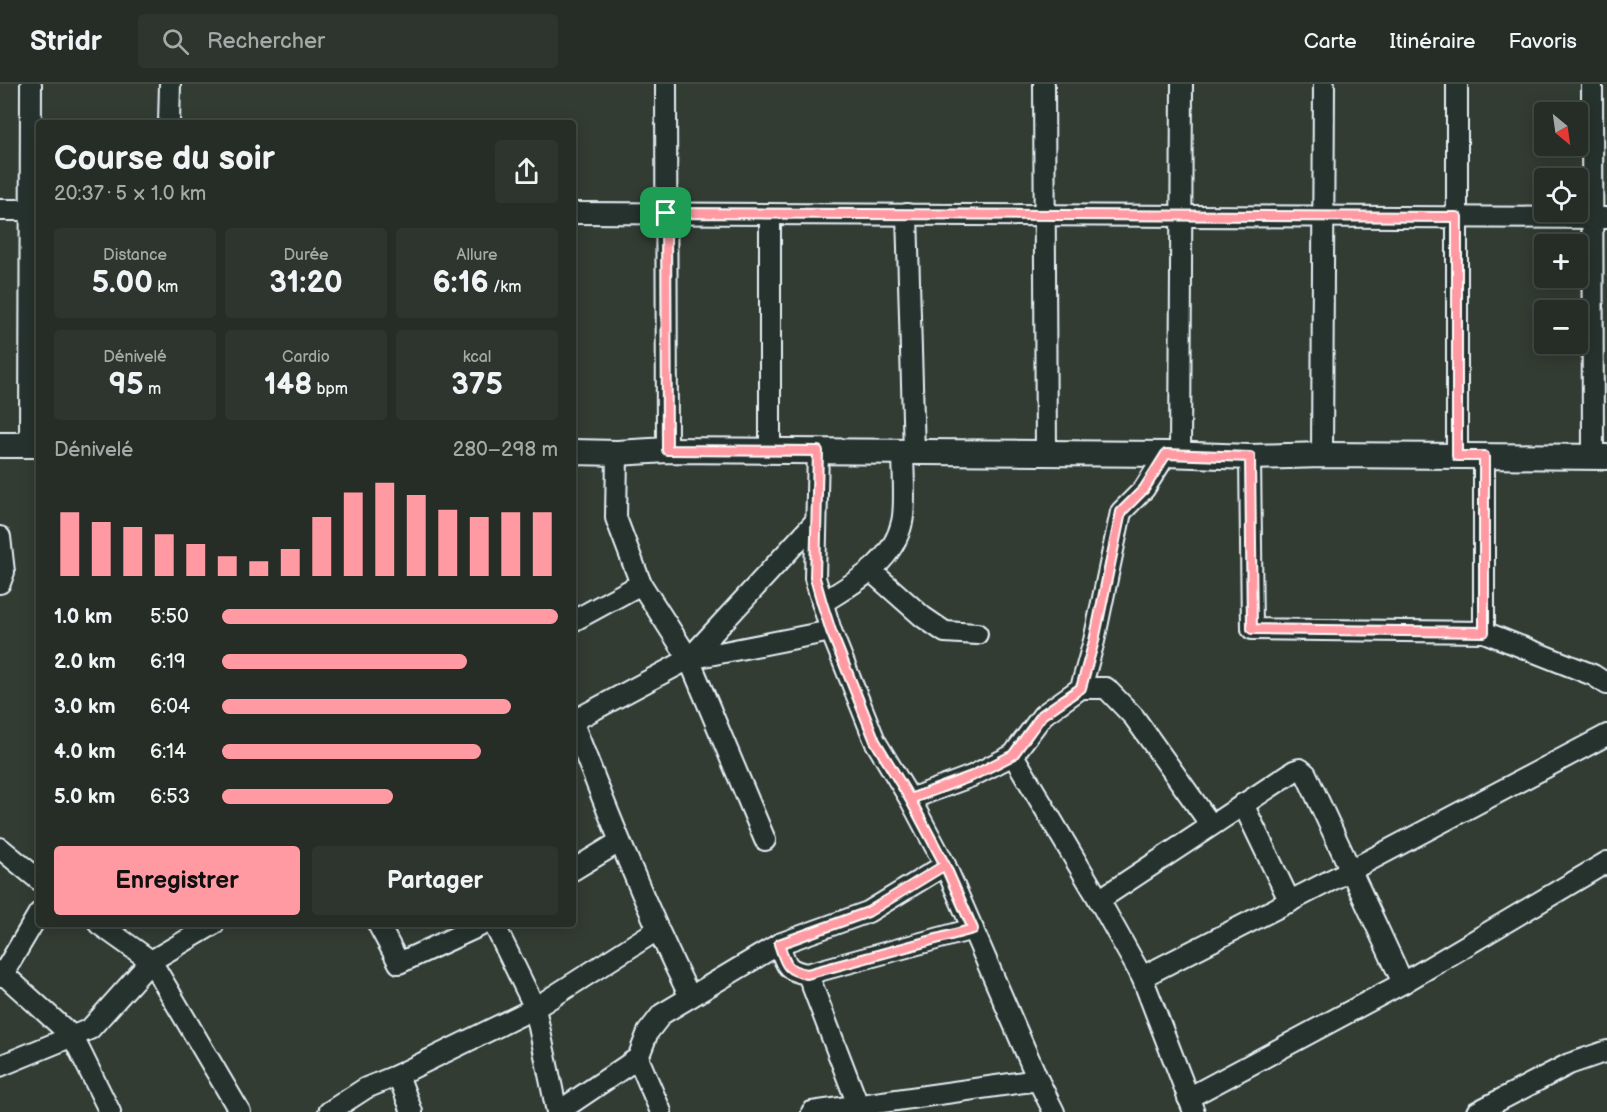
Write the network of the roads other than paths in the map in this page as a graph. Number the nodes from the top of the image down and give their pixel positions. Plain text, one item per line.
1 (32, 84) edge
2 (170, 84) edge
3 (666, 84) edge
4 (1044, 84) edge
5 (1182, 84) edge
6 (1323, 84) edge
7 (1457, 84) edge
8 (1592, 84) edge
9 (169, 120) edge
10 (0, 210) edge
11 (35, 210) edge
12 (576, 213) edge
13 (666, 213) junction
14 (770, 214) junction
15 (907, 214) junction
16 (1045, 215) junction
17 (1181, 216) junction
18 (1323, 216) junction
19 (1457, 217) junction
20 (1599, 218) edge
21 (0, 445) edge
22 (34, 445) edge
23 (667, 450) junction
24 (770, 451) junction
25 (818, 451) junction
26 (576, 452) edge
27 (908, 452) junction
28 (617, 453) junction
29 (1046, 453) junction
30 (1173, 454) junction
31 (1322, 455) junction
32 (1457, 456) junction
33 (1484, 456) junction
34 (1250, 457) junction
35 (1600, 457) edge
36 (816, 521) junction
37 (0, 537) edge
38 (871, 571) junction
39 (0, 583) edge
40 (641, 584) junction
41 (822, 603) junction
42 (576, 619) edge
43 (831, 631) junction
44 (1484, 632) junction
45 (977, 633) dead end
46 (689, 659) junction
47 (1607, 684) edge
48 (1081, 688) junction
49 (576, 720) edge
50 (576, 730) edge
51 (1607, 735) edge
52 (1013, 755) junction
53 (910, 799) junction
54 (1243, 804) junction
55 (1212, 825) junction
56 (765, 840) dead end
57 (619, 842) junction
58 (0, 848) edge
59 (1607, 862) edge
60 (945, 865) junction
61 (576, 868) edge
62 (1351, 870) junction
63 (36, 878) edge
64 (1099, 900) junction
65 (1290, 902) junction
66 (36, 918) edge
67 (103, 927) edge
68 (209, 927) edge
69 (380, 927) edge
70 (477, 927) edge
71 (495, 927) edge
72 (973, 929) junction
73 (657, 930) junction
74 (779, 944) junction
75 (151, 961) junction
76 (1, 974) edge
77 (807, 974) junction
78 (1142, 977) junction
79 (1403, 982) junction
80 (690, 998) junction
81 (535, 1008) junction
82 (73, 1036) junction
83 (1607, 1051) edge
84 (638, 1058) junction
85 (0, 1066) edge
86 (398, 1076) junction
87 (1038, 1080) junction
88 (858, 1105) junction
89 (1191, 1105) edge
90 (886, 1106) edge
91 (110, 1112) edge
92 (240, 1112) edge
93 (329, 1112) edge
94 (412, 1112) edge
95 (557, 1112) edge
96 (661, 1112) edge
97 (812, 1112) edge
98 (1054, 1112) edge
99 (1478, 1112) edge

1 - 11 street
2 - 9 street
3 - 13 street
4 - 16 street
5 - 17 street
6 - 18 street
7 - 19 street
8 - 20 street
10 - 11 street
11 - 22 street
12 - 13 street
13 - 14 street
13 - 23 street
14 - 15 street
14 - 24 street
15 - 16 street
15 - 27 street
16 - 17 street
16 - 29 street
17 - 18 street
17 - 30 street
18 - 19 street
18 - 31 street
19 - 20 street
19 - 32 street
20 - 35 street
21 - 22 street
23 - 24 street
23 - 28 street
24 - 25 street
25 - 27 street
25 - 36 street
26 - 28 street
27 - 29 street
27 - 38 street
28 - 40 street
29 - 30 street
30 - 34 street
30 - 48 street
31 - 32 street
31 - 34 street
32 - 33 street
33 - 35 street
33 - 44 street
34 - 44 street
36 - 41 street
36 - 46 street
37 - 39 street
38 - 41 street
38 - 45 street
40 - 42 street
40 - 46 street
41 - 43 street
43 - 46 street
43 - 53 street
44 - 47 street
46 - 49 street
46 - 56 street
48 - 52 street
48 - 55 street
50 - 57 street
51 - 62 street
52 - 53 street
52 - 64 street
53 - 60 street
54 - 55 street
54 - 62 street
54 - 65 street
55 - 64 street
57 - 61 street
57 - 73 street
58 - 63 street
59 - 79 street
60 - 72 street
60 - 74 street
62 - 65 street
62 - 79 street
64 - 78 street
65 - 78 street
66 - 76 street
67 - 75 street
68 - 75 street
69 - 70 street
71 - 81 street
72 - 77 street
72 - 87 street
73 - 80 street
73 - 81 street
74 - 77 street
74 - 80 street
75 - 82 street
75 - 92 street
76 - 82 street
77 - 88 street
78 - 89 street
79 - 89 street
80 - 84 street
81 - 86 street
81 - 95 street
82 - 85 street
82 - 91 street
83 - 99 street
84 - 95 street
84 - 96 street
86 - 93 street
86 - 94 street
87 - 90 street
87 - 98 street
88 - 90 street
88 - 97 street

